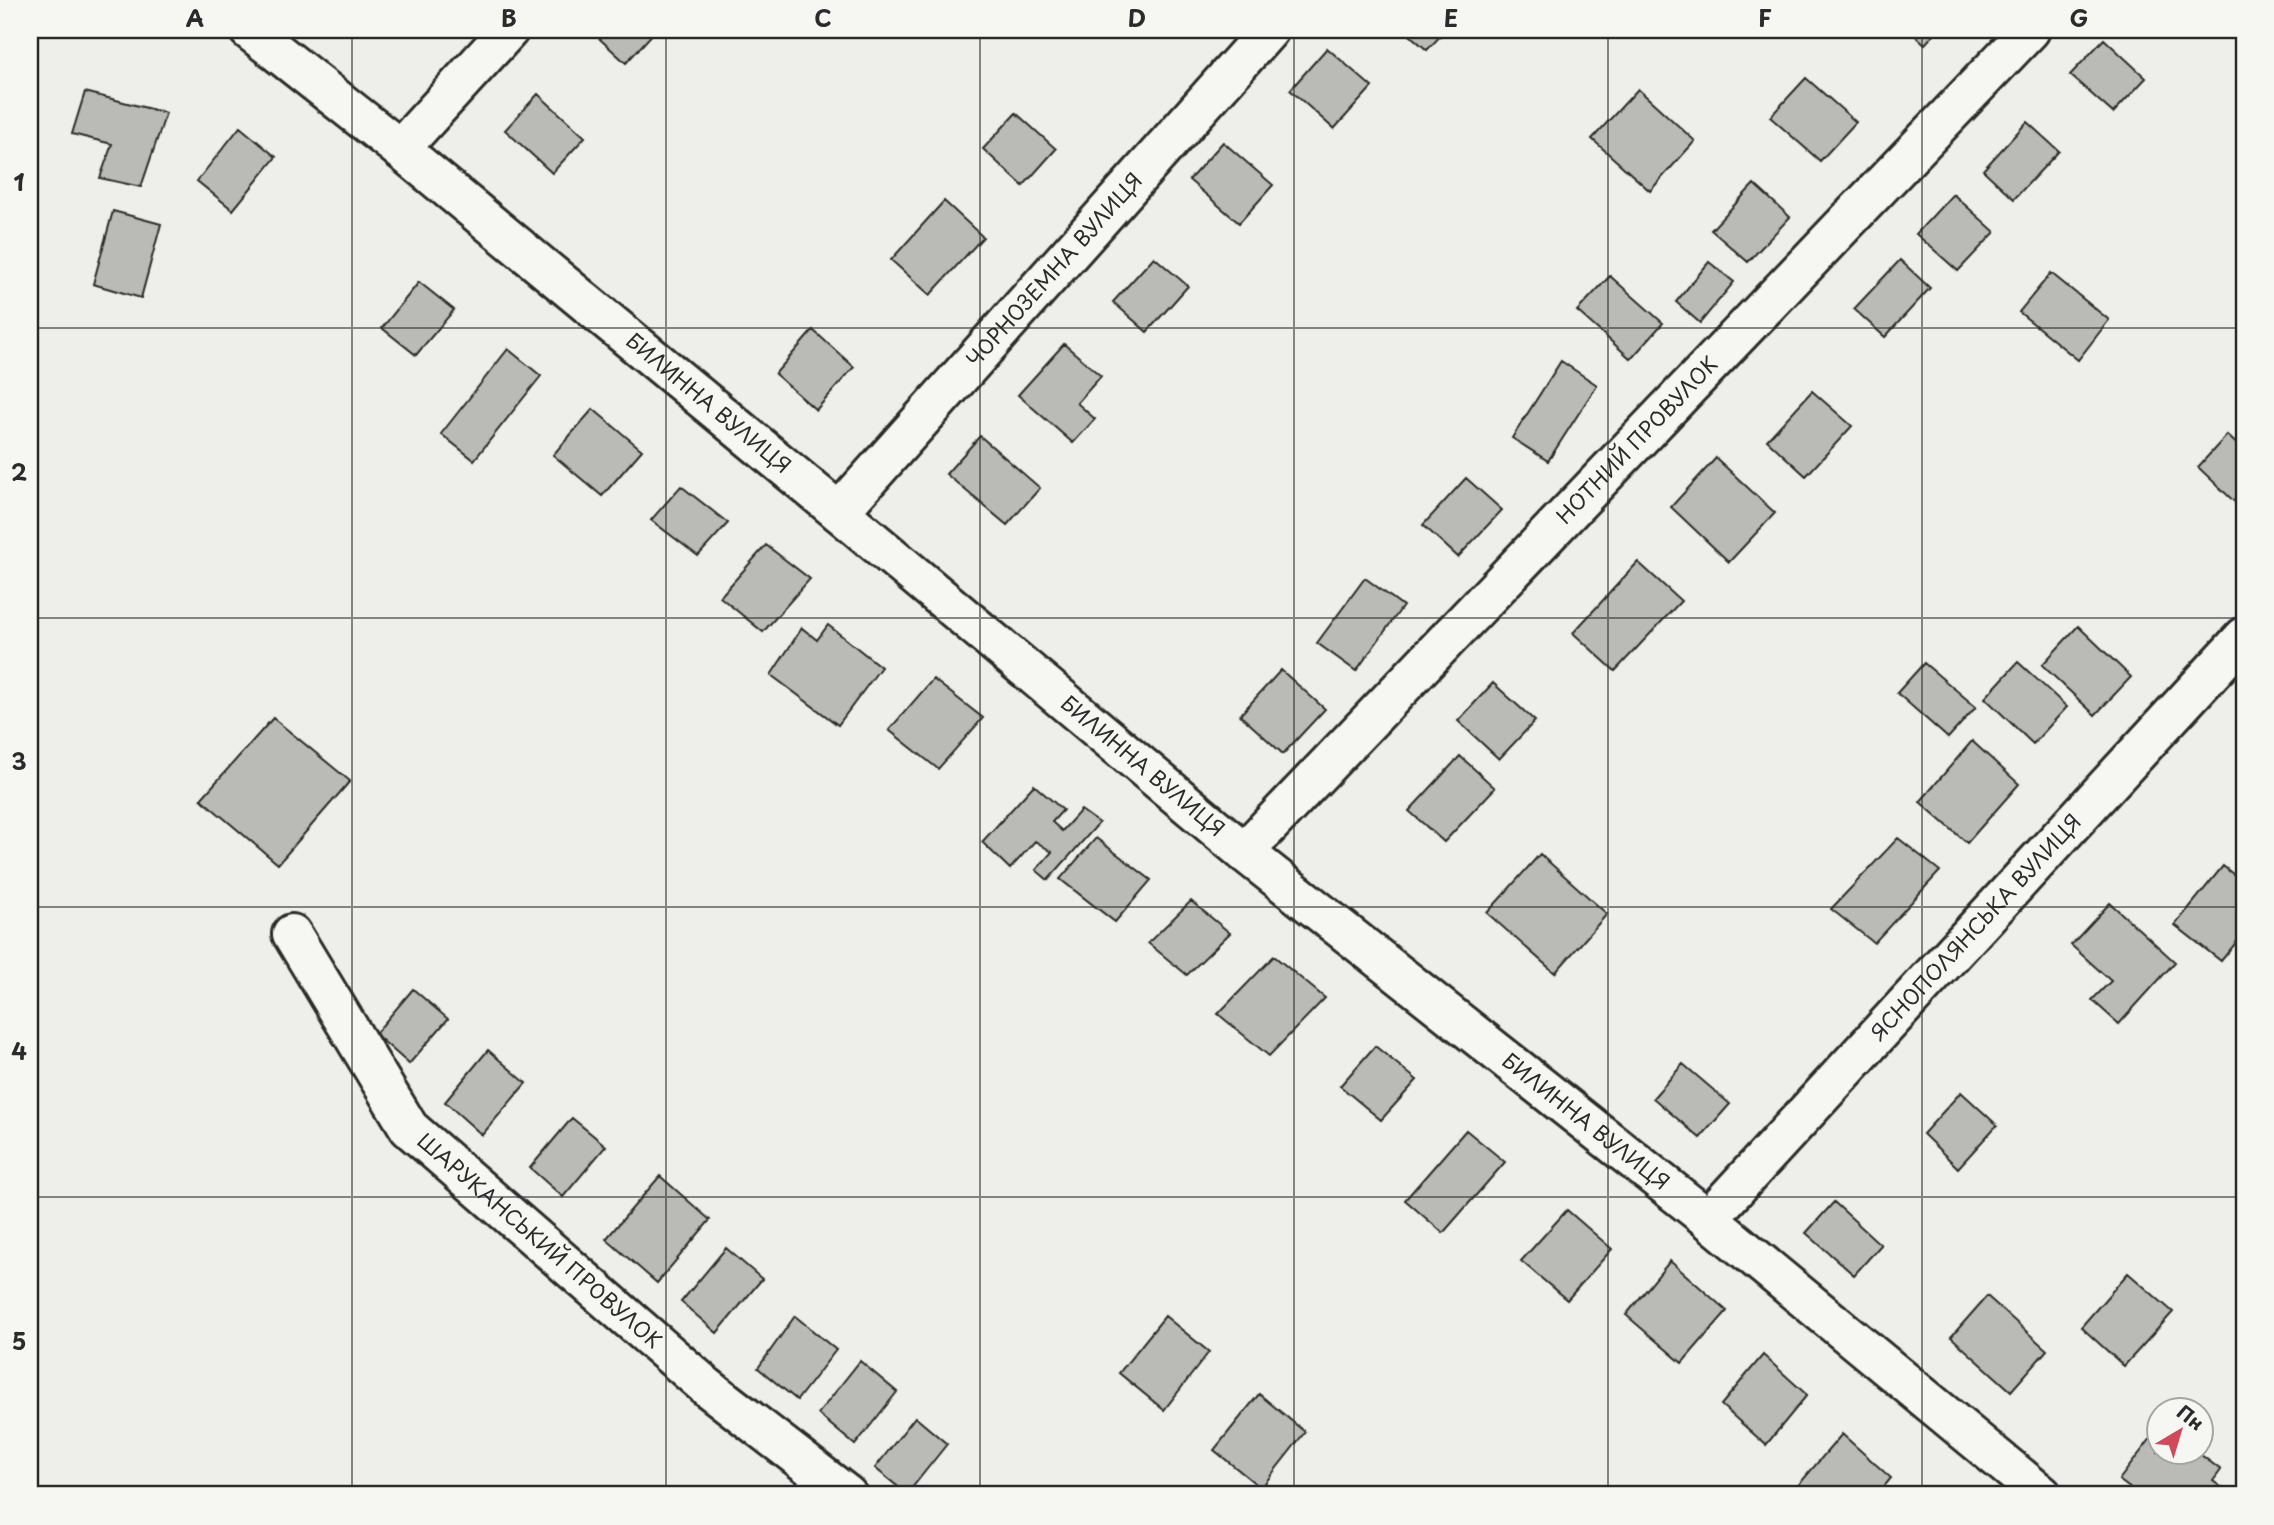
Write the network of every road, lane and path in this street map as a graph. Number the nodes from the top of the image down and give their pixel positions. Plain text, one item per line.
1 (248, 30) edge
2 (509, 30) edge
3 (1269, 30) edge
4 (2030, 30) edge
5 (400, 149) junction
6 (839, 512) junction
7 (2244, 637) edge
8 (1244, 852) junction
9 (292, 934) dead end
10 (1708, 1219) junction
11 (847, 1495) edge
12 (2042, 1495) edge

1 - 5 street, БИЛИННА ВУЛИЦЯ
2 - 5 street
3 - 6 street, ЧОРНОЗЕМНА ВУЛИЦЯ
4 - 8 street, НОТНИЙ ПРОВУЛОК
5 - 6 street, БИЛИННА ВУЛИЦЯ
6 - 8 street, БИЛИННА ВУЛИЦЯ
7 - 10 street, ЯСНОПОЛЯНСЬКА ВУЛИЦЯ
8 - 10 street, БИЛИННА ВУЛИЦЯ
9 - 11 street, ШАРУКАНСЬКИЙ ПРОВУЛОК
10 - 12 street, БИЛИННА ВУЛИЦЯ

